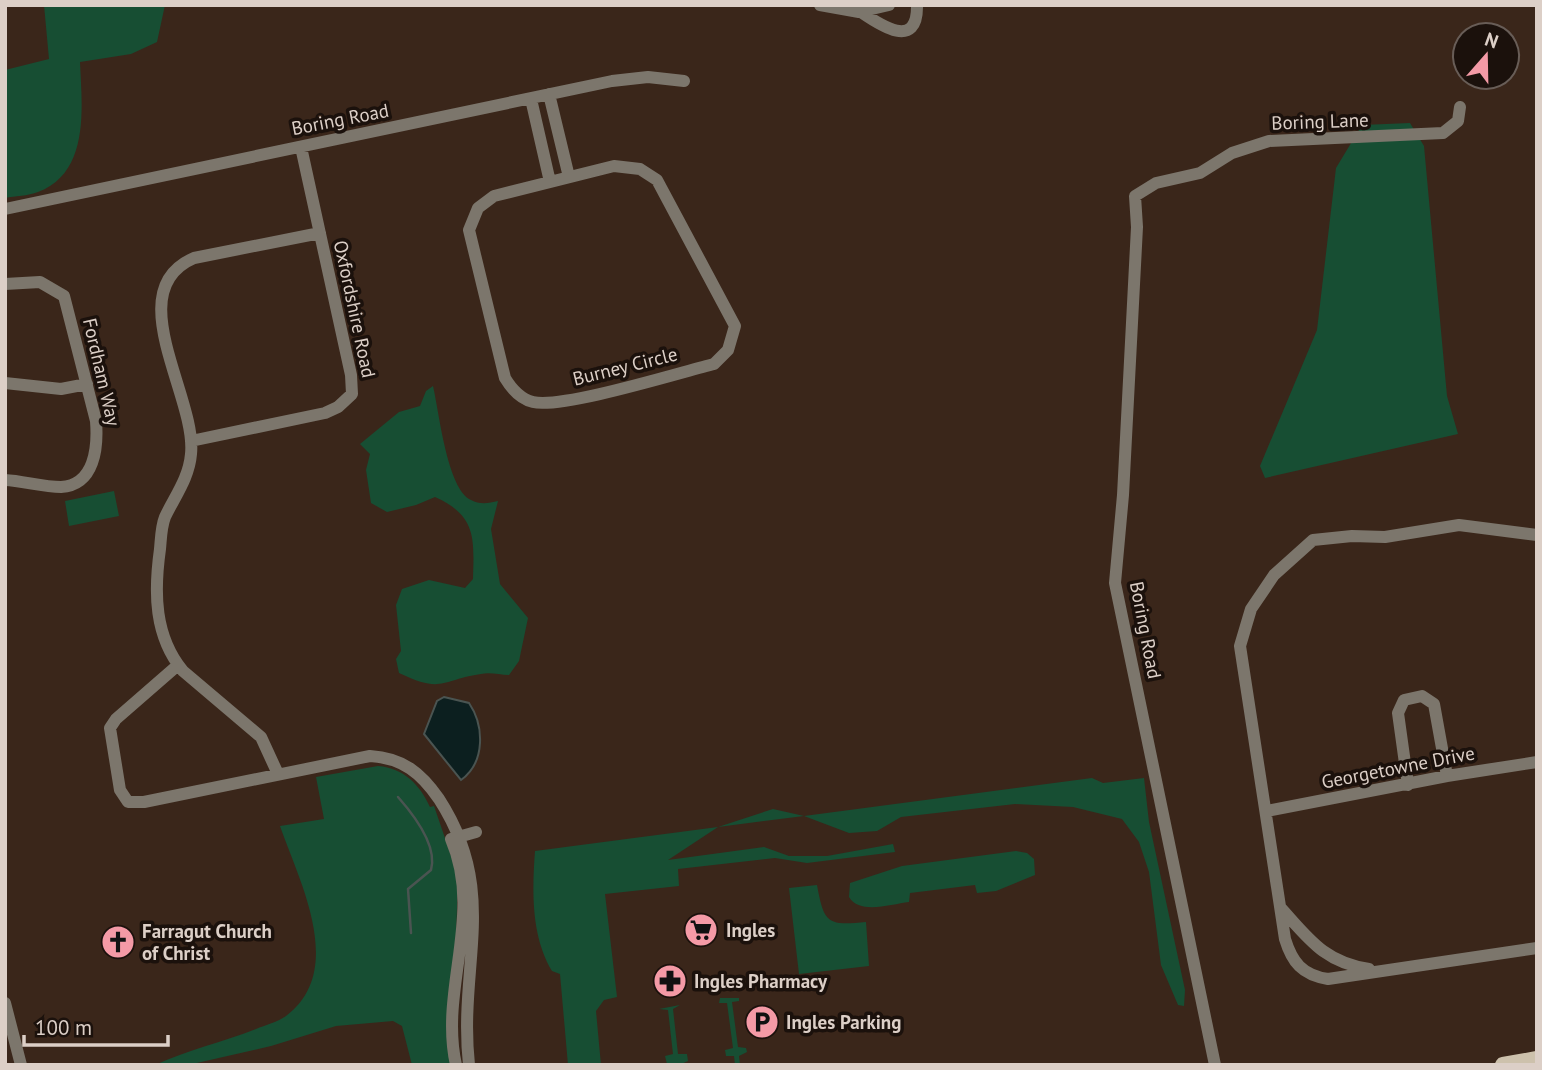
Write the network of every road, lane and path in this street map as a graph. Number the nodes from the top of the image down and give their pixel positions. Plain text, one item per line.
1 (820, 5) edge
2 (889, 5) edge
3 (917, 5) edge
4 (862, 12) junction
5 (684, 81) dead end
6 (549, 94) junction
7 (531, 99) junction
8 (1460, 107) dead end
9 (301, 147) junction
10 (569, 177) junction
11 (550, 181) junction
12 (1135, 196) joint
13 (5, 209) edge
14 (320, 233) junction
15 (5, 284) edge
16 (5, 383) edge
17 (87, 384) junction
18 (191, 441) junction
19 (5, 480) edge
20 (1537, 535) edge
21 (178, 665) junction
22 (1537, 762) edge
23 (278, 774) junction
24 (1447, 776) junction
25 (1408, 785) junction
26 (1267, 811) junction
27 (476, 832) dead end
28 (454, 838) junction
29 (1280, 907) junction
30 (1537, 948) edge
31 (465, 962) junction
32 (1382, 971) junction
33 (5, 1003) edge
34 (1537, 1059) edge
35 (21, 1065) edge
36 (456, 1065) edge
37 (469, 1065) edge
38 (1215, 1065) edge
39 (1503, 1065) edge

1 - 4 street
2 - 4 street
3 - 4 street
5 - 6 street, Boring Road
6 - 7 street, Boring Road
6 - 10 street
7 - 9 street, Boring Road
7 - 11 street
8 - 12 street, Boring Lane
9 - 13 street, Boring Road
9 - 14 street, Oxfordshire Road
10 - 11 street, Burney Circle
10 - 11 street, Burney Circle
12 - 38 street, Boring Road
14 - 18 street
14 - 18 street, Oxfordshire Road
15 - 17 street, Fordham Way
16 - 17 street
17 - 19 street, Fordham Way
18 - 21 street
20 - 26 street
21 - 23 street
21 - 23 street
22 - 24 street, Georgetowne Drive
23 - 28 street
24 - 25 street, Georgetowne Drive
24 - 25 street
25 - 26 street, Georgetowne Drive
26 - 29 street
27 - 28 street
28 - 31 street
29 - 32 street
29 - 32 street
30 - 32 street
31 - 36 street
31 - 37 street
33 - 35 street
34 - 39 main road

